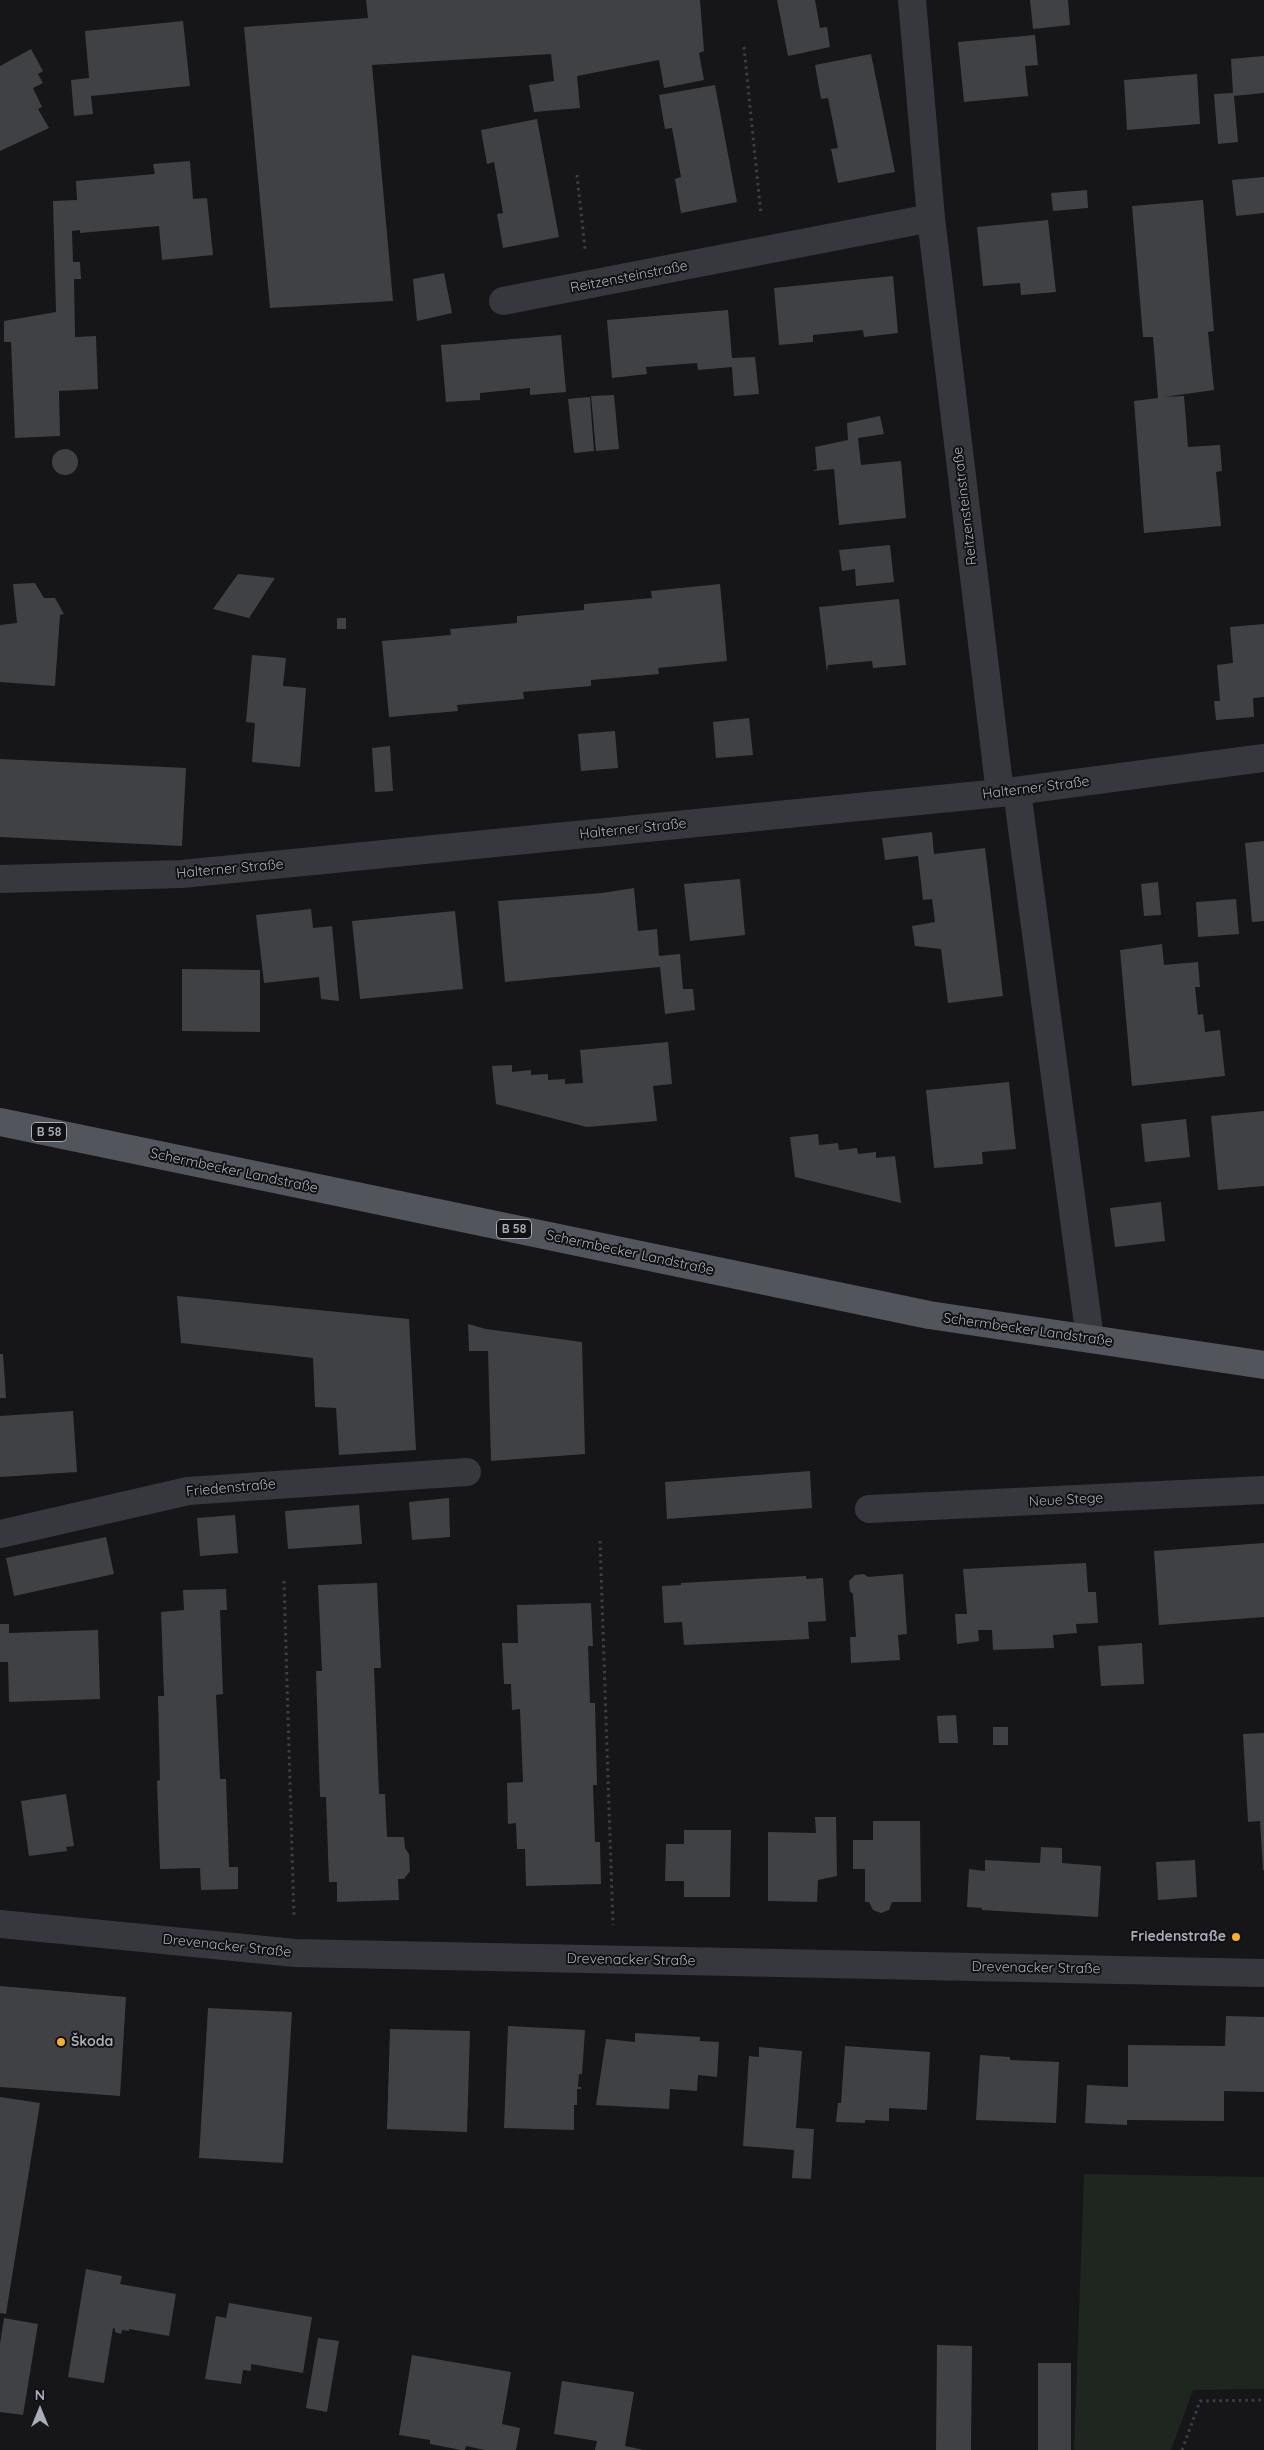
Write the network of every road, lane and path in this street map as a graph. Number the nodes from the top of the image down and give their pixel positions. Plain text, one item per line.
1 (912, 0) edge
2 (744, 47) dead end
3 (577, 175) dead end
4 (931, 218) junction
5 (764, 251) junction
6 (589, 285) junction
7 (503, 301) dead end
8 (1264, 758) edge
9 (1008, 792) junction
10 (0, 879) edge
11 (0, 1122) edge
12 (1090, 1339) junction
13 (1264, 1365) edge
14 (467, 1472) dead end
15 (1264, 1490) edge
16 (869, 1509) dead end
17 (0, 1534) edge
18 (600, 1541) dead end
19 (284, 1581) dead end
20 (0, 1924) edge
21 (295, 1953) junction
22 (614, 1959) junction
23 (1264, 1973) edge
24 (1264, 2400) edge
25 (1182, 2450) edge

1 - 4 street, Reitzensteinstraße
2 - 5 path
3 - 6 path
4 - 5 street, Reitzensteinstraße
4 - 9 street, Reitzensteinstraße
5 - 6 street, Reitzensteinstraße
6 - 7 street, Reitzensteinstraße
8 - 9 street, Halterner Straße
9 - 10 street, Halterner Straße
9 - 12 street, Reitzensteinstraße
11 - 12 main road, Schermbecker Landstraße / B 58
12 - 13 main road, Schermbecker Landstraße
14 - 17 street, Friedenstraße
15 - 16 street, Neue Stege
18 - 22 path
19 - 21 path
20 - 21 street, Drevenacker Straße
21 - 22 street, Drevenacker Straße
22 - 23 street, Drevenacker Straße
24 - 25 path

